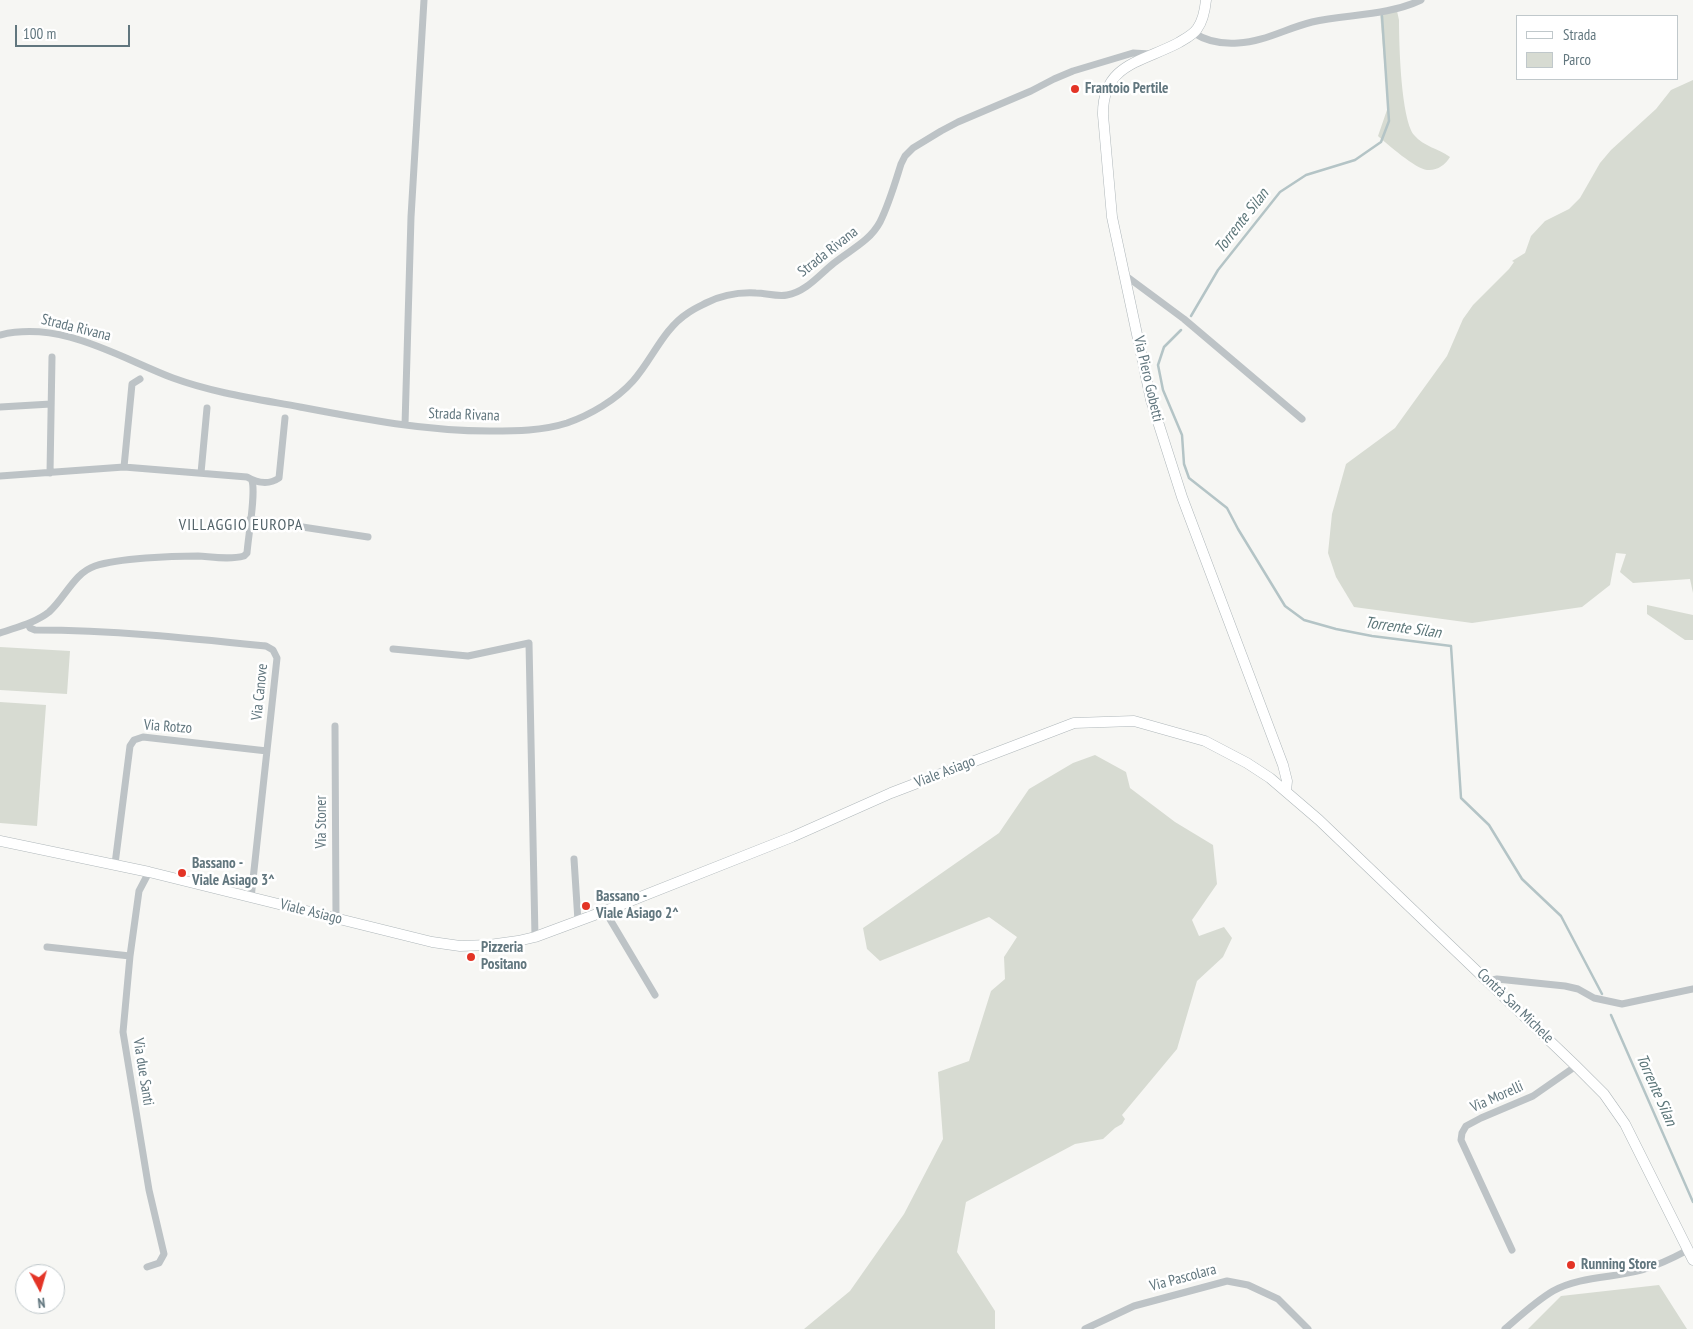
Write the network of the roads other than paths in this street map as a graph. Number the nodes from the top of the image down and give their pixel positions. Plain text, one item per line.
1 (424, 0) edge
2 (1206, 0) edge
3 (1421, 0) edge
4 (1194, 33) junction
5 (1154, 54) junction
6 (1126, 276) junction
7 (0, 335) edge
8 (52, 358) dead end
9 (140, 379) dead end
10 (51, 404) junction
11 (0, 407) edge
12 (207, 408) dead end
13 (285, 418) dead end
14 (1302, 419) dead end
15 (405, 425) junction
16 (124, 467) junction
17 (50, 472) junction
18 (201, 473) junction
19 (0, 476) edge
20 (252, 481) junction
21 (250, 519) junction
22 (368, 537) dead end
23 (28, 624) junction
24 (0, 633) edge
25 (393, 650) dead end
26 (335, 726) dead end
27 (267, 750) junction
28 (1286, 791) junction
29 (0, 841) edge
30 (574, 859) dead end
31 (115, 864) junction
32 (149, 872) junction
33 (251, 898) junction
34 (605, 911) junction
35 (336, 918) junction
36 (578, 921) junction
37 (535, 936) junction
38 (47, 947) dead end
39 (130, 956) junction
40 (1488, 981) junction
41 (1693, 989) edge
42 (655, 996) dead end
43 (1576, 1066) junction
44 (1512, 1250) dead end
45 (1688, 1250) junction
46 (1693, 1260) edge
47 (147, 1268) dead end
48 (1085, 1329) edge
49 (1308, 1329) edge
50 (1505, 1329) edge

1 - 15 street
2 - 4 main road
3 - 4 street
4 - 5 main road, Via Piero Gobetti
5 - 6 main road, Via Piero Gobetti
5 - 15 street, Strada Rivana
6 - 14 street
6 - 28 main road, Via Piero Gobetti
7 - 15 street, Strada Rivana
8 - 10 street
9 - 16 street
10 - 11 street
10 - 17 street
12 - 18 street
13 - 20 street
16 - 17 street
16 - 18 street
17 - 19 street
18 - 20 street
20 - 21 street
21 - 22 street
21 - 23 street
23 - 24 street
23 - 27 street, Via Canove
25 - 37 street
26 - 35 street, Via Stoner
27 - 31 street, Via Rotzo
27 - 33 street, Via Canove
28 - 34 main road, Viale Asiago
28 - 40 main road, Contrà San Michele
29 - 31 main road, Viale Asiago
30 - 36 street
31 - 32 main road, Viale Asiago
32 - 33 main road, Viale Asiago
32 - 39 street, Via due Santi
33 - 35 main road, Viale Asiago
34 - 36 main road, Viale Asiago
34 - 42 street
35 - 37 main road, Viale Asiago
36 - 37 main road, Viale Asiago
38 - 39 street
39 - 47 street, Via due Santi
40 - 41 street
40 - 43 main road, Contrà San Michele
43 - 44 street, Via Morelli
43 - 45 main road, Contrà San Michele
45 - 46 main road, Contrà San Michele
45 - 50 street
48 - 49 street, Via Pascolara

